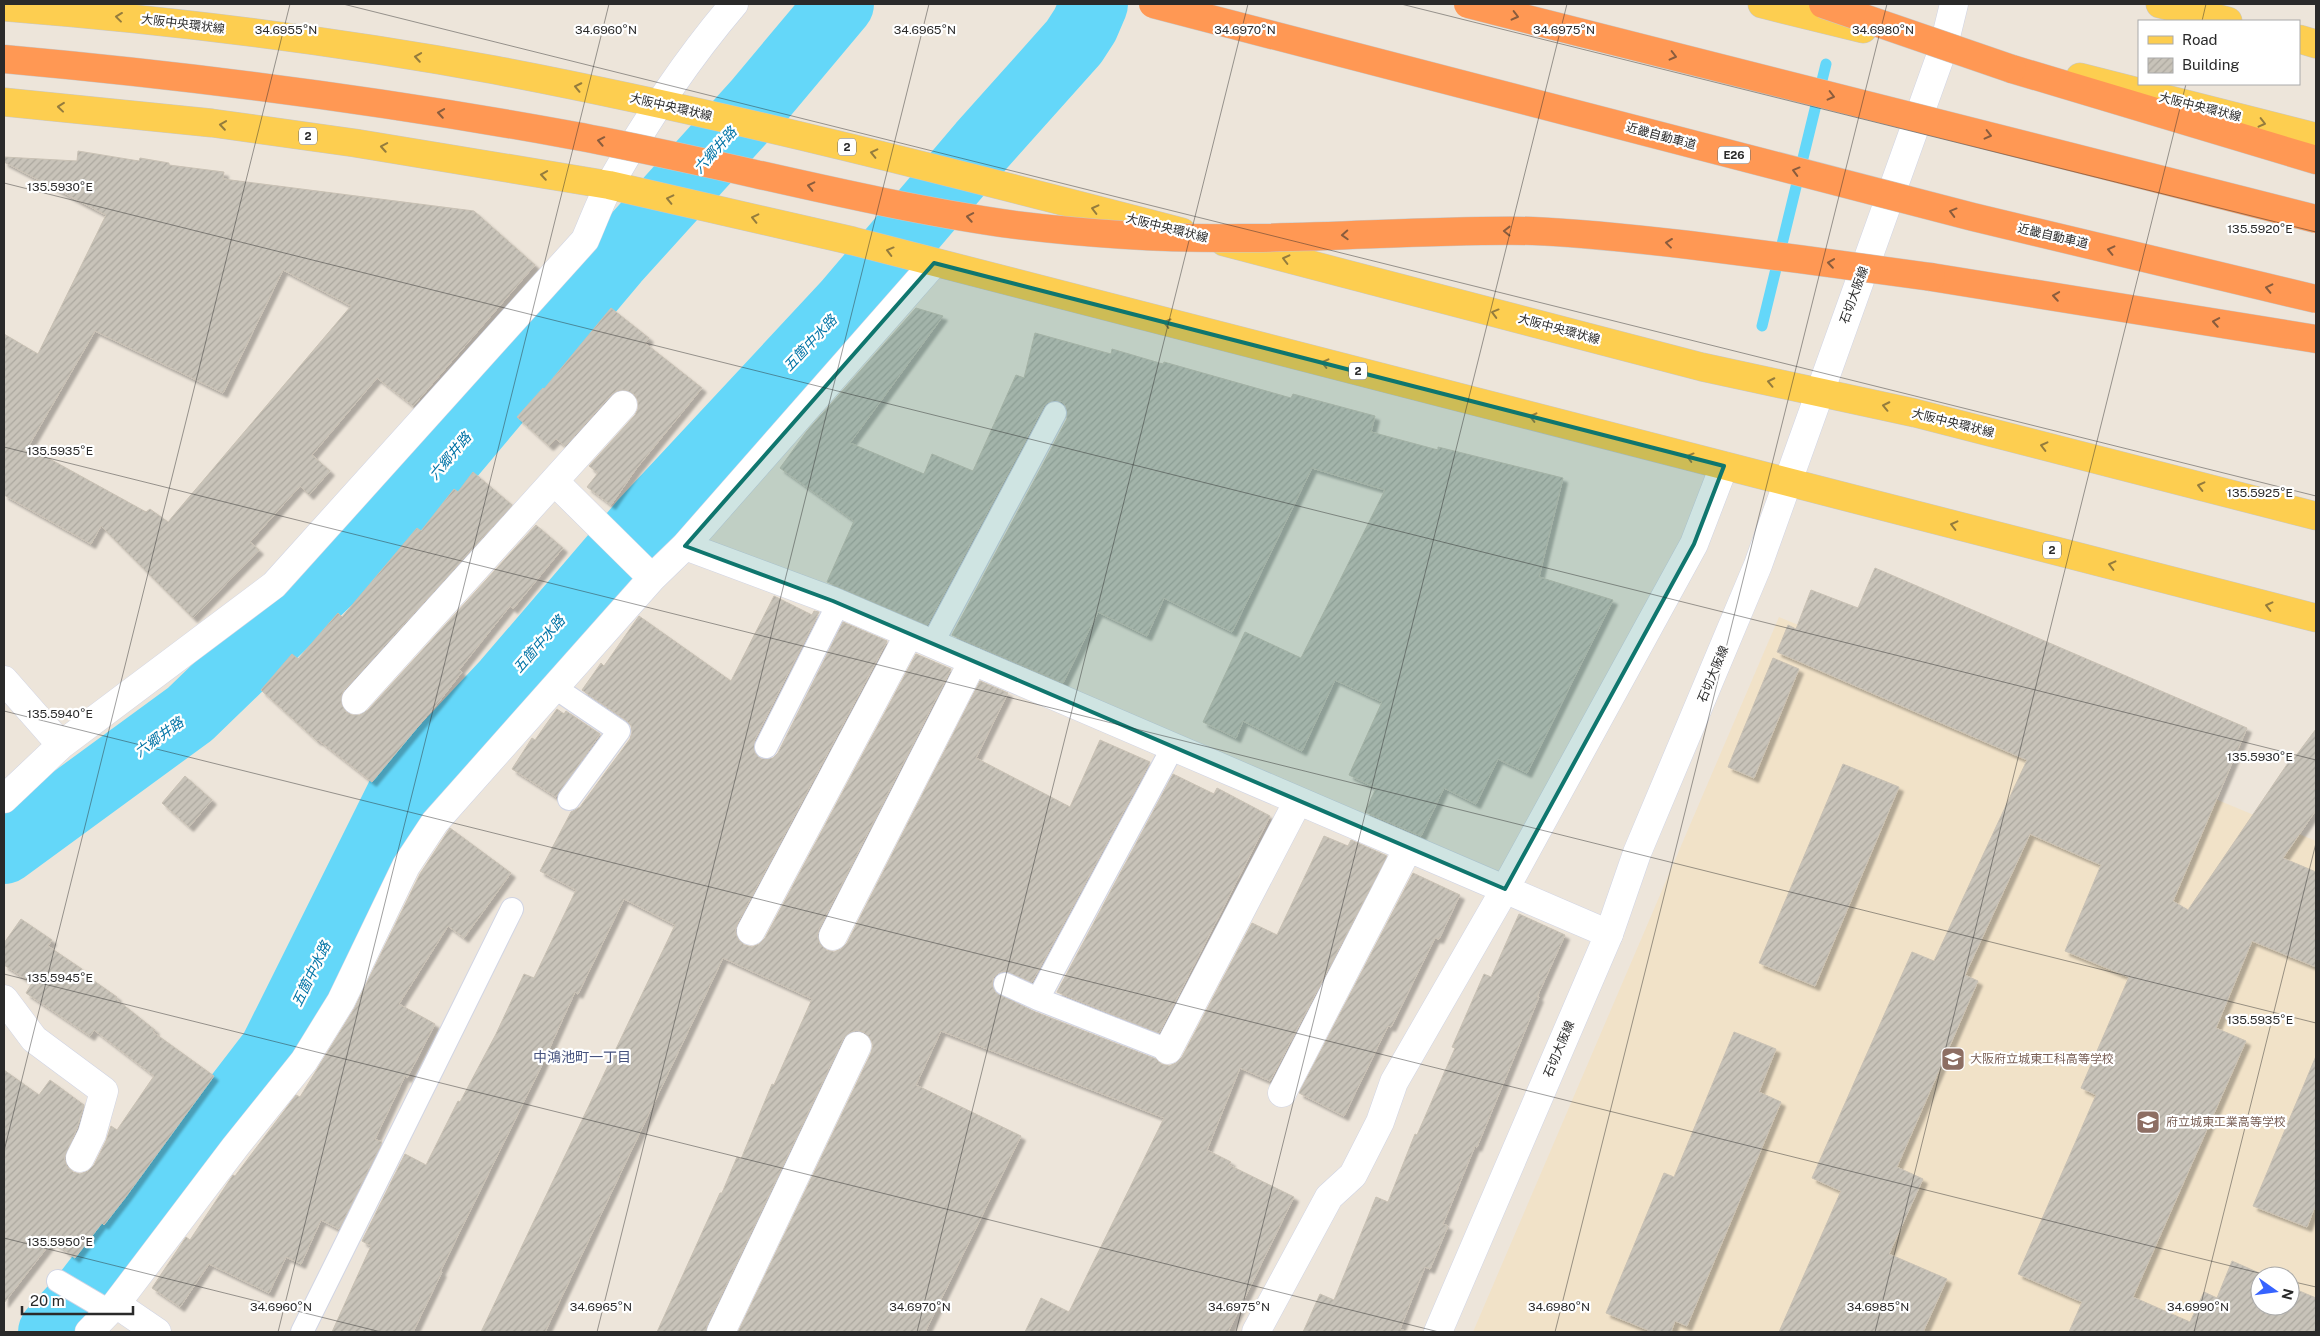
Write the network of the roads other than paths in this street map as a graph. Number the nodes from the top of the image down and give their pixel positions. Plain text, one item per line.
1 (734, 4) edge
2 (1153, 4) edge
3 (1468, 4) edge
4 (1762, 4) edge
5 (1823, 4) edge
6 (1954, 4) edge
7 (2160, 4) edge
8 (4, 7) edge
9 (2224, 20) edge
10 (2300, 39) edge
11 (2316, 44) edge
12 (1943, 49) junction
13 (4, 58) edge
14 (4, 102) edge
15 (660, 104) junction
16 (2316, 137) edge
17 (2316, 160) edge
18 (620, 188) junction
19 (2316, 220) edge
20 (930, 262) junction
21 (2316, 299) edge
22 (2316, 339) edge
23 (1819, 392) junction
24 (623, 405) dead end
25 (1055, 413) dead end
26 (1724, 466) junction
27 (554, 481) junction
28 (1788, 482) junction
29 (2316, 516) edge
30 (686, 546) junction
31 (645, 570) junction
32 (838, 604) junction
33 (2316, 618) edge
34 (921, 639) junction
35 (973, 661) junction
36 (4, 680) edge
37 (554, 687) junction
38 (356, 700) dead end
39 (61, 745) junction
40 (766, 747) dead end
41 (1173, 747) junction
42 (4, 799) edge
43 (569, 799) dead end
44 (1298, 801) junction
45 (1408, 848) junction
46 (1505, 889) junction
47 (512, 909) dead end
48 (751, 931) dead end
49 (1609, 934) junction
50 (833, 936) dead end
51 (1005, 984) dead end
52 (4, 999) edge
53 (1038, 999) junction
54 (857, 1046) dead end
55 (1168, 1050) joint
56 (1282, 1093) dead end
57 (80, 1158) dead end
58 (58, 1281) dead end
59 (112, 1307) junction
60 (89, 1332) edge
61 (157, 1332) edge
62 (302, 1332) edge
63 (721, 1332) edge
64 (1256, 1332) edge
65 (1438, 1332) edge

1 - 15 street
21 -> 2 highway, 近畿自動車道 / E26, bridge
3 -> 19 highway, bridge
4 - 12 main road, 大阪中央環状線
5 - 17 highway, bridge
6 - 12 street, 石切大阪線
7 - 9 main road
15 -> 8 main road, 大阪中央環状線 / 2
10 - 11 main road
12 -> 16 main road, 大阪中央環状線
12 - 23 street, 石切大阪線
22 -> 13 highway, bridge
18 -> 14 main road, 2
15 - 18 street
23 -> 15 main road, 大阪中央環状線 / 2
20 -> 18 main road, 2
18 - 39 street
26 -> 20 main road, 2
20 - 30 street
23 - 28 street, 石切大阪線
29 -> 23 main road, 大阪中央環状線 / 2
24 - 27 street
25 - 34 lane
26 - 28 main road, 2
26 - 46 street
27 - 31 street
27 - 38 street
33 -> 28 main road, 2
28 - 49 street, 石切大阪線
30 - 31 street
30 - 32 street
31 - 37 street
32 - 34 street
32 - 40 lane
34 - 35 street
34 - 48 street
35 - 41 street
35 - 50 street
36 - 39 street
37 - 43 lane
37 - 59 street
39 - 42 street
41 - 44 street
41 - 53 lane
44 - 45 street
44 - 55 street
45 - 46 street
45 - 56 street
46 - 49 street
46 - 64 street
47 - 62 lane
49 - 65 street, 石切大阪線
51 - 53 lane
52 - 57 street
53 - 55 lane
54 - 63 street
58 - 59 lane
59 - 60 street
59 - 61 street

